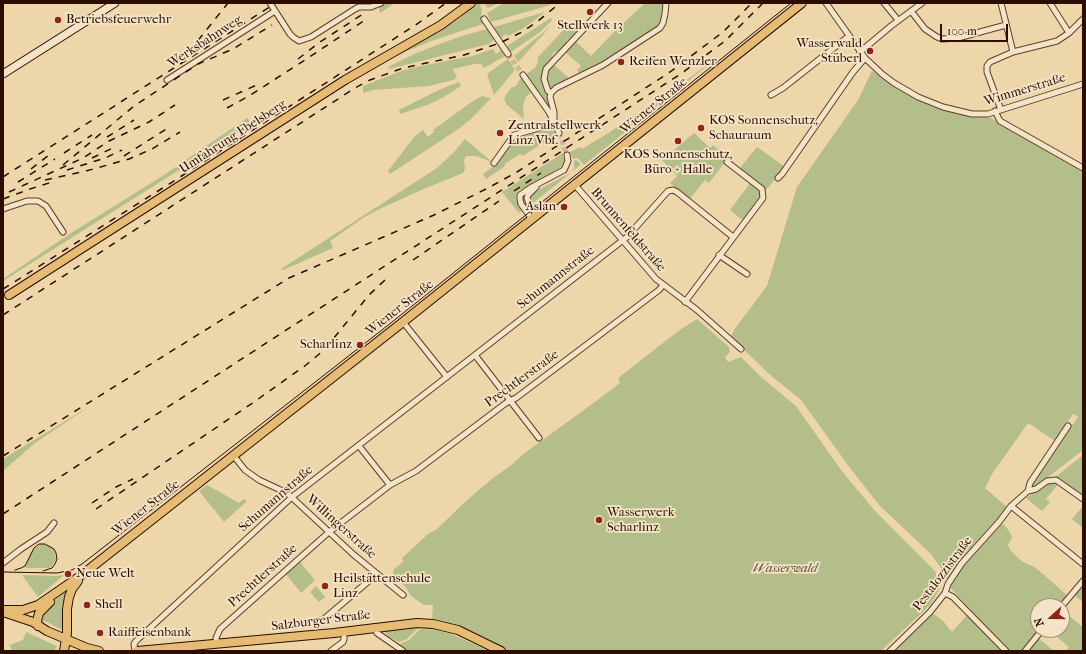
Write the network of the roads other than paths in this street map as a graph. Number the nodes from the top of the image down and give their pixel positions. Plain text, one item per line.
1 (115, 3) edge
2 (270, 3) edge
3 (381, 3) edge
4 (471, 3) edge
5 (608, 3) edge
6 (666, 3) edge
7 (802, 3) edge
8 (826, 3) edge
9 (884, 3) edge
10 (922, 3) edge
11 (1001, 3) edge
12 (1050, 3) edge
13 (275, 11) junction
14 (911, 11) junction
15 (484, 18) dead end
16 (1083, 19) edge
17 (898, 20) junction
18 (1006, 25) junction
19 (1069, 33) junction
20 (849, 36) junction
21 (860, 52) junction
22 (1012, 52) junction
23 (508, 54) tunnel mouth
24 (864, 58) junction
25 (3, 74) edge
26 (523, 75) tunnel mouth
27 (167, 80) dead end
28 (1083, 84) edge
29 (551, 93) junction
30 (771, 95) dead end
31 (998, 111) junction
32 (554, 121) junction
33 (559, 133) tunnel mouth
34 (567, 155) tunnel mouth
35 (727, 162) dead end
36 (494, 163) dead end
37 (1083, 168) edge
38 (778, 178) dead end
39 (575, 185) junction
40 (3, 209) edge
41 (534, 217) junction
42 (63, 232) dead end
43 (733, 237) junction
44 (622, 241) junction
45 (719, 255) junction
46 (747, 274) dead end
47 (663, 285) junction
48 (9, 294) dead end
49 (685, 302) junction
50 (403, 322) junction
51 (741, 349) dead end
52 (475, 355) junction
53 (447, 377) junction
54 (510, 401) junction
55 (1068, 426) dead end
56 (539, 438) dead end
57 (359, 446) junction
58 (233, 455) junction
59 (390, 485) junction
60 (1028, 491) junction
61 (292, 497) junction
62 (1083, 499) edge
63 (1011, 506) junction
64 (54, 523) dead end
65 (329, 532) junction
66 (3, 563) edge
67 (1083, 564) edge
68 (84, 574) junction
69 (377, 574) junction
70 (1083, 581) edge
71 (66, 586) junction
72 (945, 593) junction
73 (403, 595) dead end
74 (1069, 598) edge
75 (3, 611) edge
76 (317, 621) dead end
77 (38, 626) junction
78 (374, 627) junction
79 (344, 631) junction
80 (1036, 638) edge
81 (66, 639) junction
82 (217, 644) junction
83 (199, 648) edge
84 (64, 651) edge
85 (92, 651) edge
86 (136, 651) edge
87 (331, 651) edge
88 (403, 651) edge
89 (501, 651) edge
90 (890, 651) edge
91 (1006, 651) edge
92 (1025, 651) edge

1 - 25 street
2 - 13 street
3 - 13 street
4 - 48 main road, Umfahrung Ebelsberg
5 - 29 street
6 - 29 street
7 - 39 main road, Wiener Straße
8 - 20 street, Wimmerstraße
9 - 17 street
10 - 14 street
11 - 18 street
12 - 19 street
13 - 27 street, Werksbahnweg
14 - 17 street
14 - 18 street
15 - 23 street
16 - 19 street
17 - 21 street
18 - 22 street
19 - 22 street
20 - 21 street, Wimmerstraße
20 - 30 street
21 - 24 street, Wimmerstraße
22 - 31 street
24 - 31 street, Wimmerstraße
24 - 38 street
26 - 32 street
28 - 31 street, Wimmerstraße
29 - 32 street
31 - 37 street
32 - 33 street
32 - 36 street
34 - 41 street
35 - 43 street
39 - 41 main road, Wiener Straße
39 - 44 street, Brunnenfeldstraße
40 - 42 street
41 - 50 main road, Wiener Straße
43 - 44 street, Schumannstraße
43 - 45 street
44 - 47 street, Brunnenfeldstraße
44 - 52 street, Schumannstraße
45 - 46 street
45 - 49 street
47 - 49 street, Brunnenfeldstraße
47 - 54 street, Prechtlerstraße
49 - 51 street, Brunnenfeldstraße
50 - 53 street
50 - 58 main road, Wiener Straße
52 - 53 street, Schumannstraße
52 - 54 street
53 - 57 street, Schumannstraße
54 - 56 street
54 - 59 street, Prechtlerstraße
55 - 60 street, Pestalozzistraße
57 - 59 street
57 - 61 street, Schumannstraße
58 - 61 street, Willingerstraße
58 - 68 main road, Wiener Straße
59 - 65 street, Prechtlerstraße
60 - 62 street, Pestalozzistraße
60 - 63 street, Pestalozzistraße
61 - 65 street, Willingerstraße
61 - 86 street, Schumannstraße
63 - 67 street
63 - 72 street, Pestalozzistraße
64 - 66 street
65 - 69 street, Willingerstraße
65 - 82 street, Prechtlerstraße
68 - 71 main road, Wiener Straße
68 - 81 main road
69 - 73 street, Willingerstraße
69 - 76 street, Willingerstraße
70 - 74 street
71 - 75 main road, Wiener Straße
71 - 77 main road
72 - 90 street, Pestalozzistraße
72 - 91 street
75 - 77 main road
77 - 81 main road
78 - 79 main road, Salzburger Straße
78 - 88 street
78 - 89 main road, Salzburger Straße
79 - 82 main road, Salzburger Straße
79 - 87 street
80 - 92 street
81 - 84 main road
81 - 85 main road
82 - 83 main road, Salzburger Straße
83 - 86 main road, Salzburger Straße

